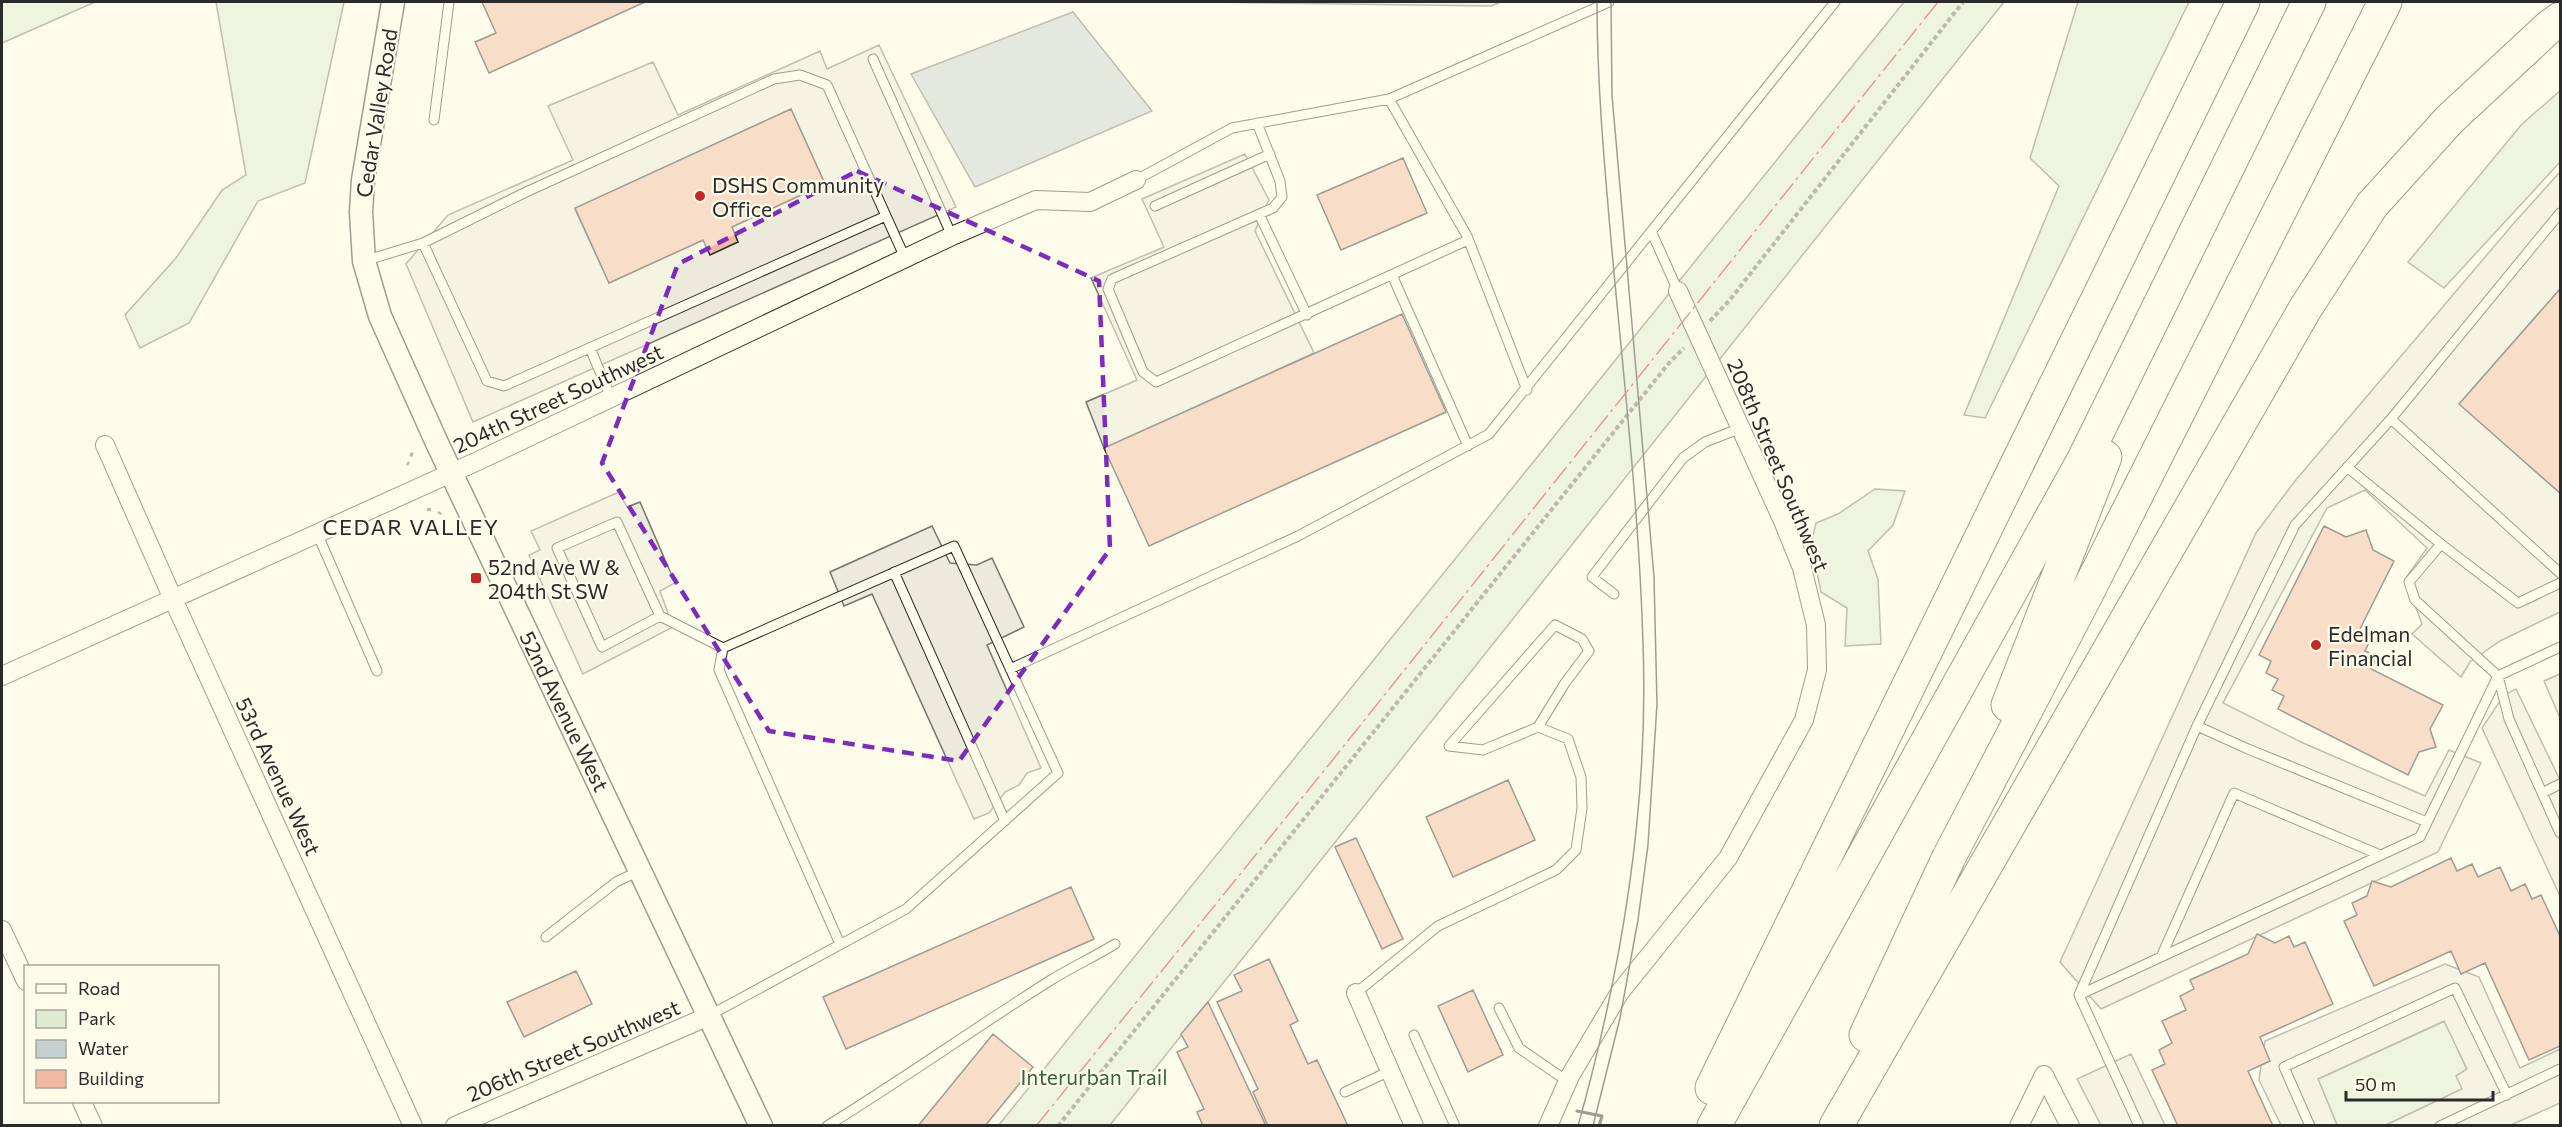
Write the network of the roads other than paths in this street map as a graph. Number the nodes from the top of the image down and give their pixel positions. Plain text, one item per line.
1 (393, 2) edge
2 (449, 2) edge
3 (1609, 2) edge
4 (1834, 2) edge
5 (2243, 2) edge
6 (2309, 2) edge
7 (2332, 2) edge
8 (2385, 2) edge
9 (2560, 19) edge
10 (873, 58) dead end
11 (1389, 99) junction
12 (434, 120) dead end
13 (1257, 123) junction
14 (1270, 154) junction
15 (1136, 180) joint
16 (1155, 206) dead end
17 (2560, 213) edge
18 (1259, 214) junction
19 (886, 216) junction
20 (1652, 233) junction
21 (952, 236) junction
22 (1468, 240) junction
23 (423, 243) junction
24 (906, 258) junction
25 (364, 261) junction
26 (1392, 275) junction
27 (1678, 291) joint
28 (1307, 315) junction
29 (590, 348) junction
30 (1527, 390) junction
31 (612, 398) junction
32 (2391, 418) junction
33 (1741, 429) junction
34 (105, 445) dead end
35 (1468, 446) junction
36 (2348, 467) junction
37 (451, 473) junction
38 (317, 534) junction
39 (2440, 544) junction
40 (894, 572) junction
41 (2560, 572) edge
42 (2560, 583) edge
43 (1614, 594) dead end
44 (173, 599) junction
45 (660, 616) junction
46 (2560, 647) edge
47 (723, 648) junction
48 (1010, 669) junction
49 (377, 671) dead end
50 (2, 676) edge
51 (2498, 676) junction
52 (2197, 726) junction
53 (1538, 727) junction
54 (2560, 784) edge
55 (2542, 793) junction
56 (1005, 821) junction
57 (2427, 822) junction
58 (2560, 833) edge
59 (2380, 855) junction
60 (1949, 857) junction
61 (641, 870) junction
62 (2, 930) edge
63 (546, 938) dead end
64 (840, 944) junction
65 (1115, 944) dead end
66 (2161, 957) junction
67 (24, 977) edge
68 (1356, 993) joint
69 (2079, 995) junction
70 (1499, 1008) dead end
71 (709, 1016) junction
72 (1414, 1035) dead end
73 (2560, 1069) edge
74 (1390, 1071) junction
75 (1567, 1081) junction
76 (1345, 1092) dead end
77 (2507, 1095) junction
78 (83, 1103) edge
79 (93, 1125) edge
80 (413, 1125) edge
81 (455, 1125) edge
82 (761, 1125) edge
83 (827, 1125) edge
84 (1411, 1125) edge
85 (1455, 1125) edge
86 (1548, 1125) edge
87 (1695, 1125) edge
88 (1714, 1125) edge
89 (1824, 1125) edge
90 (1836, 1125) edge
91 (2019, 1125) edge
92 (2070, 1125) edge
93 (2139, 1125) edge
94 (2310, 1125) edge
95 (2440, 1125) edge

1 - 25 street, Cedar Valley Road
2 - 12 lane
3 - 11 lane
4 - 20 lane
5 - 87 highway
6 - 88 highway
7 - 60 highway
8 - 60 highway
9 - 90 highway
10 - 21 lane
11 - 13 lane
11 - 22 lane
13 - 14 lane
13 - 15 lane
14 - 16 lane
14 - 18 lane
15 - 21 street, 204th Street Southwest
17 - 32 lane
18 - 28 lane
18 - 28 lane
19 - 23 lane
19 - 24 lane
19 - 29 lane
20 - 27 lane
20 - 30 lane
21 - 24 street, 204th Street Southwest
22 - 26 lane
22 - 30 lane
23 - 25 lane
23 - 29 lane
24 - 31 street, 204th Street Southwest
25 - 37 street, 52nd Avenue West
26 - 28 lane
26 - 35 lane
27 - 33 street, 208th Street Southwest
29 - 31 lane
30 - 35 lane
31 - 37 street, 204th Street Southwest
32 - 36 lane
32 - 41 lane
33 - 43 lane
33 - 75 street, 208th Street Southwest
34 - 44 street, 53rd Avenue West
35 - 48 lane
36 - 39 lane
36 - 52 lane
37 - 38 street, 204th Street Southwest
37 - 61 street, 52nd Avenue West
38 - 44 street, 204th Street Southwest
38 - 49 lane
39 - 42 lane
39 - 51 lane
40 - 47 lane
40 - 48 lane
40 - 56 lane
44 - 50 street, 204th Street Southwest
44 - 80 street, 53rd Avenue West
45 - 45 lane
45 - 47 lane
46 - 51 lane
47 - 64 lane
48 - 56 lane
51 - 55 lane
51 - 57 lane
52 - 57 lane
52 - 69 lane
53 - 53 lane
53 - 68 lane
54 - 55 lane
55 - 58 lane
56 - 64 lane
57 - 59 lane
59 - 66 lane
59 - 66 lane
60 - 89 highway
61 - 63 lane
61 - 71 street, 52nd Avenue West
62 - 67 street
64 - 71 lane
65 - 83 lane
66 - 69 lane
68 - 74 street
69 - 93 lane
70 - 75 lane
71 - 81 street, 206th Street Southwest
71 - 82 street, 52nd Avenue West
72 - 85 lane
73 - 77 lane
74 - 76 lane
74 - 84 street
75 - 86 street, 208th Street Southwest
77 - 94 lane
77 - 95 lane
78 - 79 street
91 - 92 street

